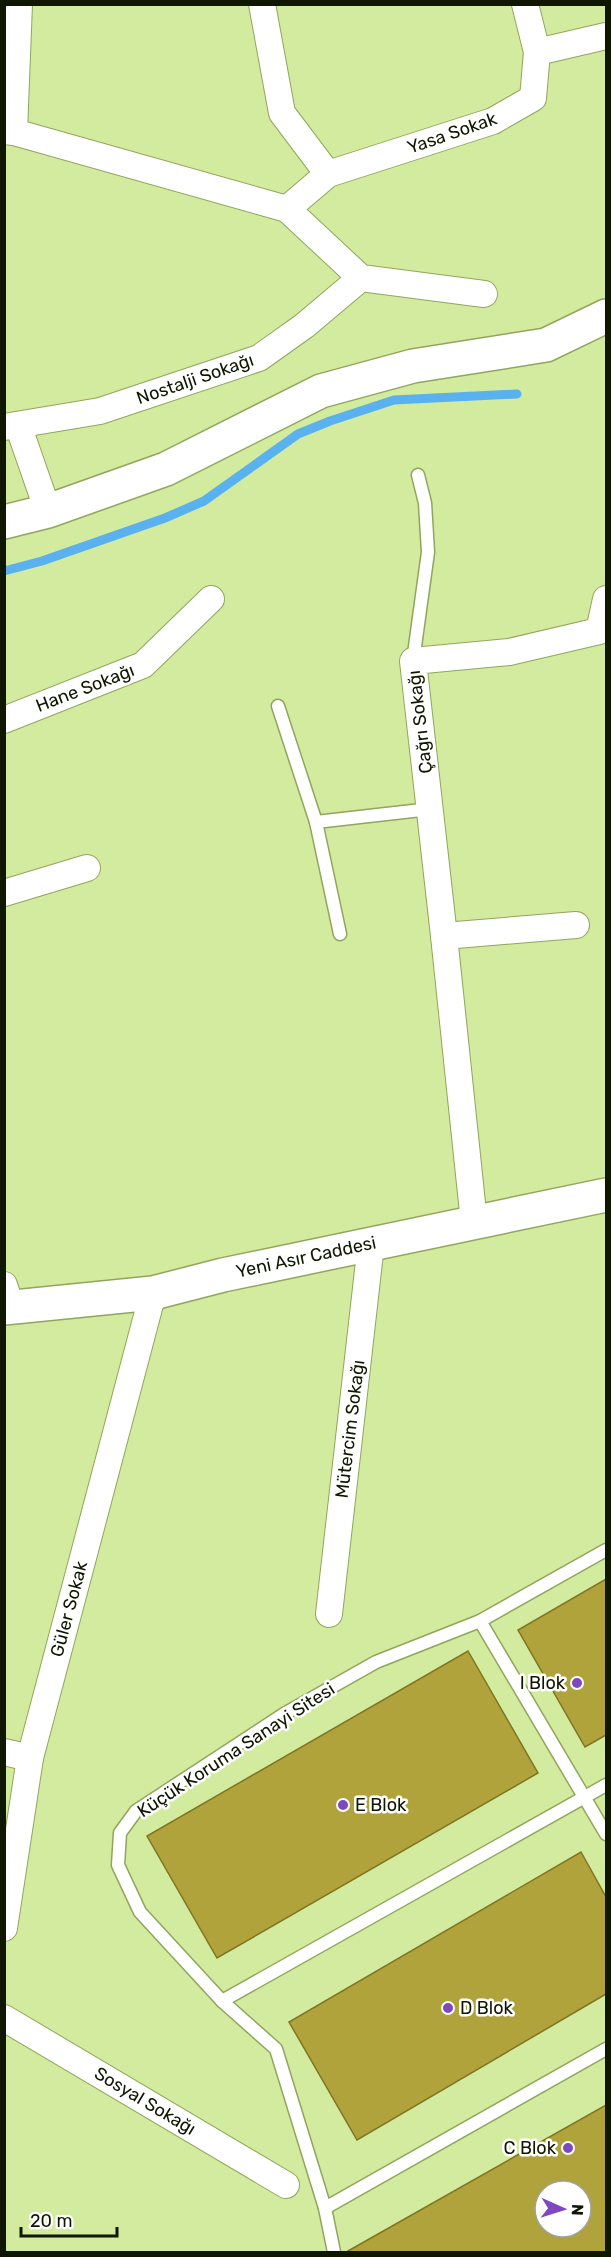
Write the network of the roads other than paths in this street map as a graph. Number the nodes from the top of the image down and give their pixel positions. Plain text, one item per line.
1 (19, 4) edge
2 (262, 4) edge
3 (525, 4) edge
4 (606, 36) edge
5 (537, 52) junction
6 (9, 131) edge
7 (328, 174) junction
8 (287, 209) junction
9 (360, 278) junction
10 (484, 294) dead end
11 (606, 316) edge
12 (11, 426) edge
13 (418, 475) dead end
14 (48, 512) junction
15 (4, 522) edge
16 (211, 598) dead end
17 (606, 599) edge
18 (413, 661) junction
19 (278, 706) dead end
20 (4, 720) edge
21 (430, 809) junction
22 (316, 822) junction
23 (87, 868) dead end
24 (4, 893) edge
25 (576, 925) dead end
26 (340, 934) dead end
27 (444, 936) junction
28 (606, 1195) edge
29 (474, 1222) junction
30 (371, 1244) junction
31 (153, 1293) junction
32 (7, 1300) edge
33 (606, 1550) edge
34 (329, 1614) dead end
35 (480, 1621) junction
36 (4, 1752) edge
37 (30, 1758) junction
38 (606, 1785) edge
39 (586, 1797) junction
40 (606, 1834) edge
41 (4, 1928) edge
42 (222, 2001) junction
43 (4, 2018) edge
44 (606, 2049) edge
45 (285, 2185) dead end
46 (325, 2208) junction
47 (334, 2253) edge

1 - 6 street
2 - 7 street
3 - 5 street, Yasa Sokak
4 - 5 street
5 - 7 street, Yasa Sokak
6 - 8 street
7 - 8 street, Yasa Sokak
8 - 9 street
9 - 10 street
9 - 12 street, Nostalji Sokağı
11 - 14 street
12 - 14 street
13 - 18 lane
14 - 15 street
16 - 20 street, Hane Sokağı
17 - 18 street, Çağrı Sokağı
18 - 21 street, Çağrı Sokağı
19 - 22 lane
21 - 22 lane
21 - 27 street, Çağrı Sokağı
22 - 26 lane
23 - 24 street
25 - 27 street
27 - 29 street, Çağrı Sokağı
28 - 29 street, Yeni Asır Caddesi
29 - 30 street, Yeni Asır Caddesi
30 - 31 street, Yeni Asır Caddesi
30 - 34 street, Mütercim Sokağı
31 - 32 street, Yeni Asır Caddesi
31 - 37 street, Güler Sokak
33 - 35 lane, Küçük Koruma Sanayi Sitesi
35 - 39 lane
35 - 42 lane, Küçük Koruma Sanayi Sitesi
36 - 37 street
37 - 41 street, Güler Sokak
38 - 39 lane
39 - 40 lane
39 - 42 lane
42 - 46 lane, Küçük Koruma Sanayi Sitesi
43 - 45 street, Sosyal Sokağı
44 - 46 lane
46 - 47 lane, Küçük Koruma Sanayi Sitesi

